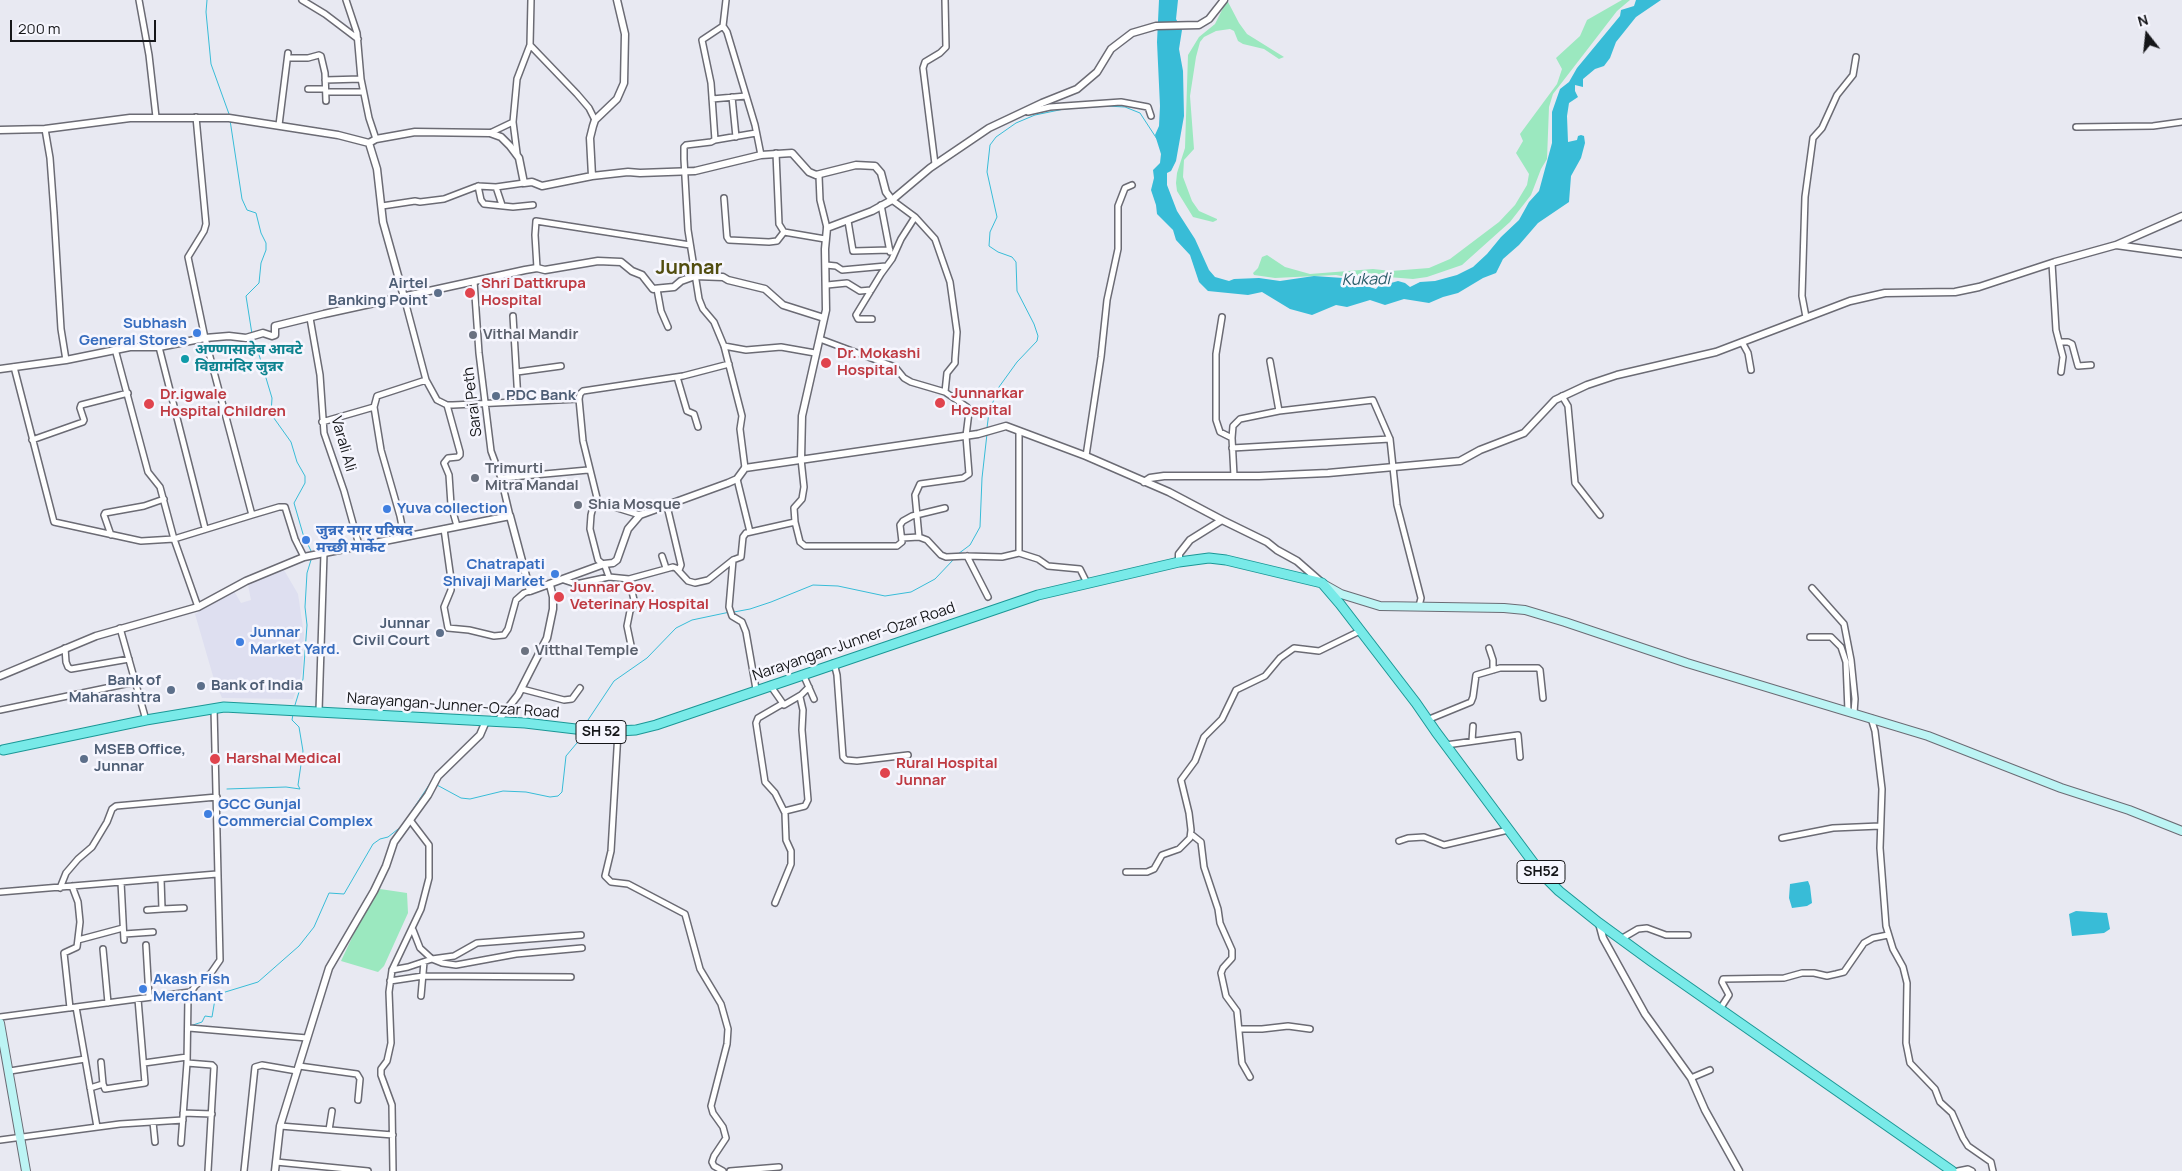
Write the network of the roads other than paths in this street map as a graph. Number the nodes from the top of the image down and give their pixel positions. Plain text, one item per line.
1 (139, 0) edge
2 (302, 0) edge
3 (346, 0) edge
4 (531, 0) edge
5 (618, 0) edge
6 (726, 0) edge
7 (945, 0) edge
8 (1224, 0) edge
9 (723, 26) junction
10 (358, 39) junction
11 (530, 45) junction
12 (1856, 57) dead end
13 (361, 78) junction
14 (325, 80) junction
15 (308, 89) dead end
16 (325, 90) junction
17 (364, 92) junction
18 (746, 96) junction
19 (732, 98) junction
20 (712, 99) junction
21 (326, 101) dead end
22 (1023, 113) junction
23 (1151, 116) dead end
24 (156, 117) junction
25 (196, 117) junction
26 (595, 120) junction
27 (513, 122) junction
28 (2182, 122) edge
29 (278, 125) junction
30 (2076, 127) dead end
31 (45, 129) junction
32 (0, 130) edge
33 (490, 133) junction
34 (756, 133) junction
35 (736, 136) junction
36 (715, 140) junction
37 (372, 141) junction
38 (776, 153) junction
39 (761, 155) junction
40 (519, 158) junction
41 (935, 164) junction
42 (686, 171) junction
43 (592, 176) junction
44 (818, 176) junction
45 (524, 183) junction
46 (1132, 185) dead end
47 (478, 186) junction
48 (496, 188) junction
49 (724, 198) dead end
50 (892, 200) junction
51 (502, 205) junction
52 (533, 205) dead end
53 (382, 206) junction
54 (881, 206) junction
55 (2182, 216) edge
56 (915, 217) junction
57 (848, 221) junction
58 (827, 228) junction
59 (784, 232) junction
60 (825, 239) junction
61 (690, 245) junction
62 (2116, 245) junction
63 (890, 250) junction
64 (2182, 254) edge
65 (892, 259) junction
66 (2052, 263) junction
67 (826, 265) junction
68 (886, 266) junction
69 (537, 268) junction
70 (695, 276) junction
71 (474, 281) junction
72 (826, 285) junction
73 (657, 289) junction
74 (871, 290) junction
75 (404, 297) junction
76 (513, 316) dead end
77 (1222, 317) dead end
78 (1806, 317) junction
79 (310, 318) junction
80 (824, 318) junction
81 (872, 319) dead end
82 (668, 327) dead end
83 (205, 338) junction
84 (820, 339) junction
85 (1742, 342) junction
86 (2061, 342) junction
87 (159, 346) junction
88 (724, 346) junction
89 (115, 349) junction
90 (815, 353) junction
91 (66, 360) junction
92 (1270, 361) dead end
93 (728, 364) junction
94 (2091, 365) dead end
95 (561, 366) dead end
96 (14, 367) junction
97 (0, 369) edge
98 (1751, 370) dead end
99 (516, 372) junction
100 (2061, 372) dead end
101 (677, 377) junction
102 (426, 380) junction
103 (945, 392) junction
104 (128, 393) junction
105 (1562, 396) junction
106 (579, 400) junction
107 (518, 401) junction
108 (486, 402) junction
109 (447, 405) junction
110 (374, 407) junction
111 (1279, 411) junction
112 (322, 422) junction
113 (698, 427) dead end
114 (1020, 431) junction
115 (966, 436) junction
116 (1232, 438) junction
117 (1390, 439) junction
118 (32, 440) junction
119 (1232, 448) junction
120 (1086, 456) junction
121 (801, 459) junction
122 (1393, 467) junction
123 (746, 468) junction
124 (588, 470) junction
125 (1234, 476) junction
126 (501, 478) junction
127 (737, 479) junction
128 (1144, 482) junction
129 (164, 499) junction
130 (598, 502) junction
131 (667, 506) junction
132 (945, 508) dead end
133 (252, 515) junction
134 (640, 515) junction
135 (1600, 515) dead end
136 (510, 516) junction
137 (916, 516) junction
138 (1222, 520) junction
139 (795, 522) junction
140 (457, 526) junction
141 (205, 528) junction
142 (444, 529) junction
143 (750, 532) junction
144 (111, 535) junction
145 (404, 536) junction
146 (919, 537) junction
147 (174, 538) junction
148 (902, 538) junction
149 (359, 545) junction
150 (324, 553) junction
151 (1019, 553) junction
152 (662, 556) dead end
153 (967, 556) junction
154 (304, 557) junction
155 (733, 560) junction
156 (1179, 562) junction
157 (604, 564) junction
158 (666, 568) junction
159 (679, 570) junction
160 (609, 577) junction
161 (629, 579) junction
162 (564, 580) junction
163 (1087, 583) junction
164 (1322, 583) junction
165 (550, 585) junction
166 (1812, 588) dead end
167 (530, 592) junction
168 (988, 597) dead end
169 (1419, 606) junction
170 (198, 607) junction
171 (120, 628) junction
172 (1360, 631) junction
173 (1810, 637) dead end
174 (65, 648) junction
175 (1489, 648) dead end
176 (632, 650) dead end
177 (129, 659) junction
178 (834, 663) junction
179 (1493, 670) junction
180 (803, 673) junction
181 (0, 676) edge
182 (135, 682) junction
183 (770, 685) junction
184 (809, 687) junction
185 (580, 688) dead end
186 (522, 689) junction
187 (756, 689) junction
188 (800, 697) junction
189 (1543, 698) dead end
190 (814, 699) dead end
191 (782, 704) junction
192 (214, 708) junction
193 (0, 710) edge
194 (319, 711) junction
195 (1851, 712) junction
196 (1871, 718) junction
197 (146, 720) junction
198 (1428, 720) junction
199 (486, 721) junction
200 (497, 722) junction
201 (1473, 726) dead end
202 (618, 732) junction
203 (1472, 741) junction
204 (1445, 745) junction
205 (1, 751) edge
206 (908, 755) dead end
207 (1520, 757) dead end
208 (217, 797) junction
209 (785, 811) junction
210 (410, 820) junction
211 (1880, 826) junction
212 (1508, 830) junction
213 (2182, 831) edge
214 (1191, 834) junction
215 (1782, 838) dead end
216 (1399, 841) dead end
217 (1126, 872) dead end
218 (217, 874) junction
219 (161, 879) junction
220 (121, 882) junction
221 (72, 886) junction
222 (60, 888) junction
223 (0, 892) edge
224 (776, 903) dead end
225 (184, 908) dead end
226 (162, 909) junction
227 (148, 910) dead end
228 (1599, 923) junction
229 (413, 929) junction
230 (153, 932) dead end
231 (124, 934) junction
232 (581, 935) dead end
233 (1688, 935) dead end
234 (1888, 935) junction
235 (1621, 939) junction
236 (78, 940) junction
237 (146, 945) dead end
238 (582, 948) dead end
239 (103, 949) dead end
240 (432, 959) junction
241 (424, 962) junction
242 (392, 970) junction
243 (423, 976) junction
244 (571, 977) dead end
245 (390, 981) junction
246 (190, 992) junction
247 (420, 996) dead end
248 (149, 997) junction
249 (138, 999) junction
250 (108, 1003) junction
251 (73, 1008) junction
252 (1720, 1008) junction
253 (0, 1017) edge
254 (0, 1023) edge
255 (189, 1028) junction
256 (1239, 1029) junction
257 (1310, 1029) dead end
258 (307, 1038) junction
259 (1, 1039) edge
260 (85, 1059) junction
261 (187, 1060) junction
262 (101, 1062) dead end
263 (144, 1063) junction
264 (298, 1068) junction
265 (1710, 1070) dead end
266 (10, 1071) junction
267 (1250, 1077) dead end
268 (1690, 1078) junction
269 (103, 1084) junction
270 (90, 1088) junction
271 (358, 1100) dead end
272 (332, 1111) dead end
273 (183, 1113) junction
274 (212, 1114) junction
275 (183, 1120) junction
276 (153, 1122) junction
277 (280, 1126) junction
278 (97, 1127) junction
279 (329, 1130) junction
280 (393, 1135) junction
281 (20, 1136) junction
282 (0, 1140) edge
283 (155, 1142) dead end
284 (181, 1143) dead end
285 (276, 1162) junction
286 (779, 1167) dead end
287 (26, 1171) edge
288 (208, 1171) edge
289 (244, 1171) edge
290 (275, 1171) edge
291 (368, 1171) edge
292 (393, 1171) edge
293 (723, 1171) edge
294 (730, 1171) edge
295 (1739, 1171) edge
296 (1952, 1171) edge
297 (1958, 1171) edge
298 (1972, 1171) edge
299 (1993, 1171) edge

1 - 24 street
2 - 10 street
3 - 10 street
4 - 11 street
5 - 26 street
6 - 9 street
7 - 41 street
8 - 22 street
9 - 18 street
9 - 20 street
10 - 13 street
11 - 26 street
11 - 27 street
12 - 78 street
13 - 14 street
13 - 17 street
14 - 16 street
14 - 29 street
15 - 16 street
16 - 17 street
16 - 21 street
17 - 37 street
18 - 19 street
18 - 34 street
19 - 20 street
19 - 35 street
20 - 36 street
22 - 23 street
22 - 41 street
24 - 25 street
24 - 31 street
25 - 29 street
25 - 83 street
26 - 43 street
27 - 33 street
27 - 40 street
28 - 30 street
29 - 37 street
31 - 32 street
31 - 91 street
33 - 37 street
33 - 40 street
34 - 35 street
34 - 39 street
35 - 36 street
36 - 42 street
37 - 53 street
38 - 39 street
38 - 44 street
38 - 59 street
39 - 42 street
40 - 45 street
41 - 50 street
42 - 43 street
42 - 61 street
43 - 45 street
44 - 50 street
44 - 58 street
45 - 48 street
46 - 120 street
47 - 48 street
47 - 51 street
47 - 53 street
48 - 51 street
49 - 59 street
50 - 54 street
50 - 56 street
51 - 52 street
53 - 75 street
54 - 57 street
54 - 63 street
55 - 62 street
56 - 65 street
56 - 103 street
57 - 58 street
57 - 63 street
58 - 60 street
59 - 60 street
60 - 67 street
61 - 69 street
61 - 70 street
62 - 64 street
62 - 66 street
63 - 65 street
65 - 68 street
66 - 78 street
66 - 86 street
67 - 68 street
67 - 72 street
68 - 74 street
69 - 71 street
69 - 73 street
70 - 73 street
70 - 80 street
70 - 88 street
71 - 75 street
71 - 108 street, Sarai Peth
72 - 74 street
72 - 80 street
73 - 82 street
74 - 81 street
75 - 79 street
75 - 102 street
76 - 99 street
77 - 116 street
78 - 85 street
79 - 83 street
79 - 112 street, Varali Ali
80 - 84 street
83 - 87 street
83 - 133 street
84 - 90 street
84 - 103 street
85 - 98 street
85 - 105 street
86 - 94 street
86 - 100 street
87 - 89 street
87 - 141 street
88 - 90 street
88 - 93 street
89 - 91 street
89 - 104 street
90 - 121 street
91 - 96 street
92 - 111 street
93 - 101 street
93 - 123 street
95 - 99 street
96 - 97 street
96 - 118 street
99 - 107 street
101 - 106 street
101 - 113 street
102 - 109 street
102 - 110 street
103 - 115 street
104 - 118 street
104 - 129 street
105 - 122 street
105 - 135 street
106 - 107 street
106 - 124 street
107 - 108 street
108 - 109 street
108 - 126 street, Sarai Peth
109 - 140 street
110 - 112 street
110 - 145 street
111 - 116 street
111 - 117 street
112 - 149 street, Varali Ali
114 - 115 street
114 - 120 street
114 - 151 street
115 - 121 street
115 - 137 street
116 - 119 street
117 - 119 street
117 - 122 street
118 - 144 street
119 - 125 street
120 - 128 street
121 - 123 street
121 - 139 street
122 - 125 street
122 - 169 street
123 - 127 street
124 - 126 street
124 - 130 street
125 - 128 street
126 - 136 street, Sarai Peth
127 - 131 street
127 - 143 street
128 - 138 street
129 - 144 street
129 - 147 street
130 - 134 street
130 - 157 street
131 - 134 street
131 - 159 street
132 - 137 street
133 - 141 street
133 - 154 street
134 - 157 street
136 - 140 street
136 - 167 street
137 - 146 street
137 - 148 street
138 - 156 street
138 - 164 street
139 - 143 street
139 - 148 street
140 - 142 street
141 - 147 street
142 - 145 street
142 - 167 street
143 - 155 street
144 - 147 street
145 - 149 street
146 - 148 street
146 - 153 street
147 - 170 street
149 - 150 street
150 - 154 street
150 - 194 street
151 - 153 street
151 - 163 street
152 - 158 street
153 - 168 street
154 - 170 street
155 - 159 street
155 - 187 street
156 - 163 main road, Narayangan-Junner-Ozar Road / SH 52
156 - 164 main road, Narayangan-Junner-Ozar Road
157 - 160 street
157 - 162 street
158 - 159 street
158 - 161 street
160 - 161 street
160 - 162 street
161 - 176 street
162 - 165 street
163 - 178 main road, Narayangan-Junner-Ozar Road / SH 52
164 - 169 main road
164 - 172 main road, SH52
165 - 167 street
165 - 186 street
166 - 195 street
169 - 195 main road
170 - 171 street
171 - 174 street
171 - 177 street
172 - 198 main road, SH52
172 - 214 street
173 - 195 street
174 - 177 street
174 - 181 street
175 - 179 street
177 - 182 street
178 - 180 main road, Narayangan-Junner-Ozar Road / SH 52
178 - 206 street
179 - 189 street
179 - 198 street
180 - 183 main road, Narayangan-Junner-Ozar Road / SH 52
180 - 184 street
182 - 193 street
182 - 197 street
183 - 187 main road, Narayangan-Junner-Ozar Road / SH 52
183 - 191 street
184 - 188 street
184 - 190 street
185 - 186 street
186 - 200 street
187 - 202 main road, Narayangan-Junner-Ozar Road / SH 52
188 - 191 street
188 - 209 street
191 - 209 street
192 - 194 main road, Narayangan-Junner-Ozar Road / SH 52
192 - 197 main road, Narayangan-Junner-Ozar Road / SH 52
192 - 208 street
194 - 199 main road, Narayangan-Junner-Ozar Road / SH 52
195 - 196 main road
196 - 211 street
196 - 213 main road
197 - 205 main road, Narayangan-Junner-Ozar Road / SH 52
198 - 204 main road, SH52
199 - 200 main road, Narayangan-Junner-Ozar Road / SH 52
199 - 210 street
200 - 202 main road, Narayangan-Junner-Ozar Road / SH 52
201 - 203 street
202 - 293 street
203 - 204 street
203 - 207 street
204 - 212 main road, SH52
208 - 218 street
208 - 222 street
209 - 224 street
210 - 229 street
210 - 258 street
211 - 215 street
211 - 234 street
212 - 216 street
212 - 228 main road, SH52
214 - 217 street
214 - 256 street
218 - 219 street
218 - 246 street
219 - 220 street
219 - 226 street
220 - 221 street
220 - 231 street
221 - 222 street
221 - 236 street
222 - 223 street
225 - 226 street
226 - 227 street
228 - 235 main road, SH52
228 - 268 street
229 - 240 street
229 - 242 street
230 - 231 street
231 - 236 street
232 - 240 street
233 - 235 street
234 - 252 street
234 - 299 street
235 - 252 main road, SH52
236 - 251 street
237 - 248 street
238 - 240 street
239 - 250 street
240 - 241 street
241 - 242 street
241 - 243 street
242 - 245 street
243 - 244 street
243 - 245 street
243 - 247 street
245 - 280 street
246 - 248 street
246 - 255 street
248 - 249 street
249 - 250 street
249 - 263 street
250 - 251 street
251 - 253 street
251 - 260 street
252 - 296 main road, SH52
254 - 259 main road
255 - 258 street
255 - 261 street
256 - 257 street
256 - 267 street
258 - 264 street
259 - 266 main road
260 - 266 street
260 - 270 street
261 - 263 street
261 - 273 street
261 - 274 street
262 - 269 street
263 - 269 street
264 - 271 street
264 - 277 street
264 - 289 street
265 - 268 street
266 - 281 main road
268 - 295 street
269 - 270 street
270 - 278 street
272 - 279 street
273 - 274 street
273 - 275 street
274 - 288 street
275 - 276 street
275 - 284 street
276 - 278 street
276 - 283 street
277 - 279 street
277 - 285 street
278 - 281 street
279 - 280 street
280 - 292 street
281 - 282 street
281 - 287 main road
285 - 290 street
285 - 291 street
286 - 294 street
297 - 298 street

